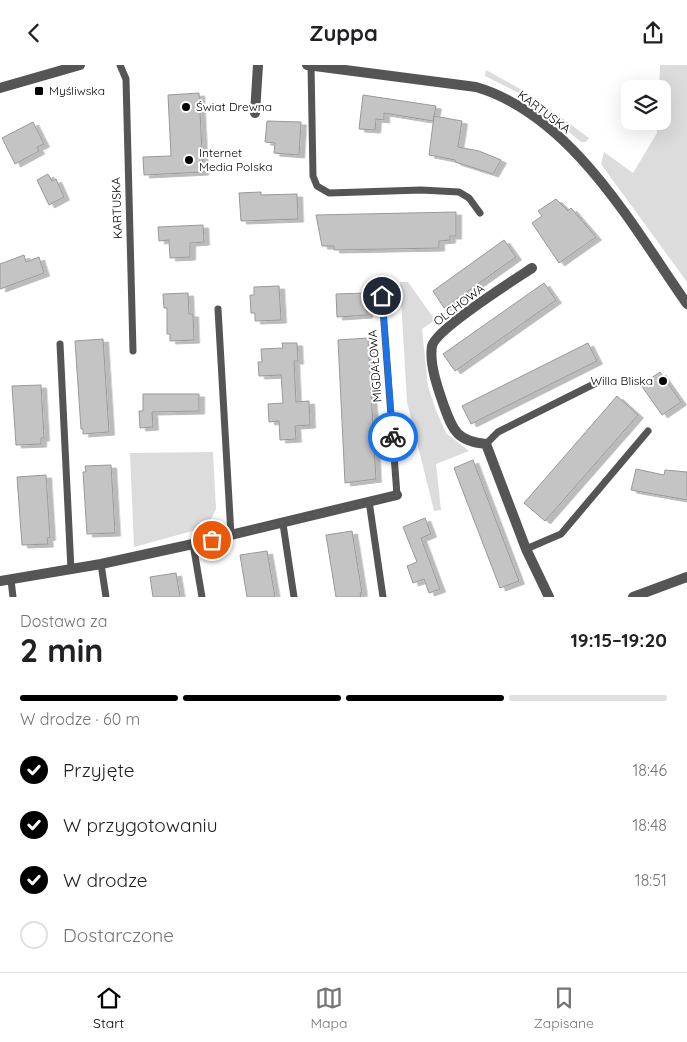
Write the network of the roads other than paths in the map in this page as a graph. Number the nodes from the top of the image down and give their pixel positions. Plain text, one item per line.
1 (80, 65) edge
2 (120, 65) edge
3 (258, 65) edge
4 (307, 65) edge
5 (311, 65) edge
6 (0, 88) edge
7 (256, 113) dead end
8 (480, 213) dead end
9 (532, 268) dead end
10 (382, 296) dead end
11 (687, 304) edge
12 (218, 309) dead end
13 (60, 344) dead end
14 (133, 351) dead end
15 (604, 379) dead end
16 (648, 431) dead end
17 (486, 444) junction
18 (397, 495) joint
19 (368, 501) junction
20 (283, 524) junction
21 (231, 535) junction
22 (194, 545) junction
23 (526, 549) junction
24 (100, 564) junction
25 (71, 570) junction
26 (687, 577) edge
27 (11, 580) junction
28 (0, 581) edge
29 (13, 597) edge
30 (106, 597) edge
31 (202, 597) edge
32 (294, 597) edge
33 (384, 597) edge
34 (549, 597) edge
35 (633, 597) edge

1 - 6 street
2 - 14 lane, KARTUSKA
3 - 7 street
4 - 5 street, KARTUSKA
5 - 8 lane
5 - 11 street, KARTUSKA
9 - 17 street, OLCHOWA
10 - 18 lane, MIGDAŁOWA
12 - 21 lane
13 - 25 lane
15 - 17 lane
16 - 23 lane
17 - 23 street
18 - 19 street, MIGDAŁOWA
19 - 20 street, MIGDAŁOWA
19 - 33 lane
20 - 21 street, MIGDAŁOWA
20 - 32 lane
21 - 22 street, MIGDAŁOWA
22 - 24 street, MIGDAŁOWA
22 - 31 lane
23 - 34 street
24 - 25 street, MIGDAŁOWA
24 - 30 lane
25 - 27 street, MIGDAŁOWA
26 - 35 street
27 - 28 street, MIGDAŁOWA
27 - 29 lane

